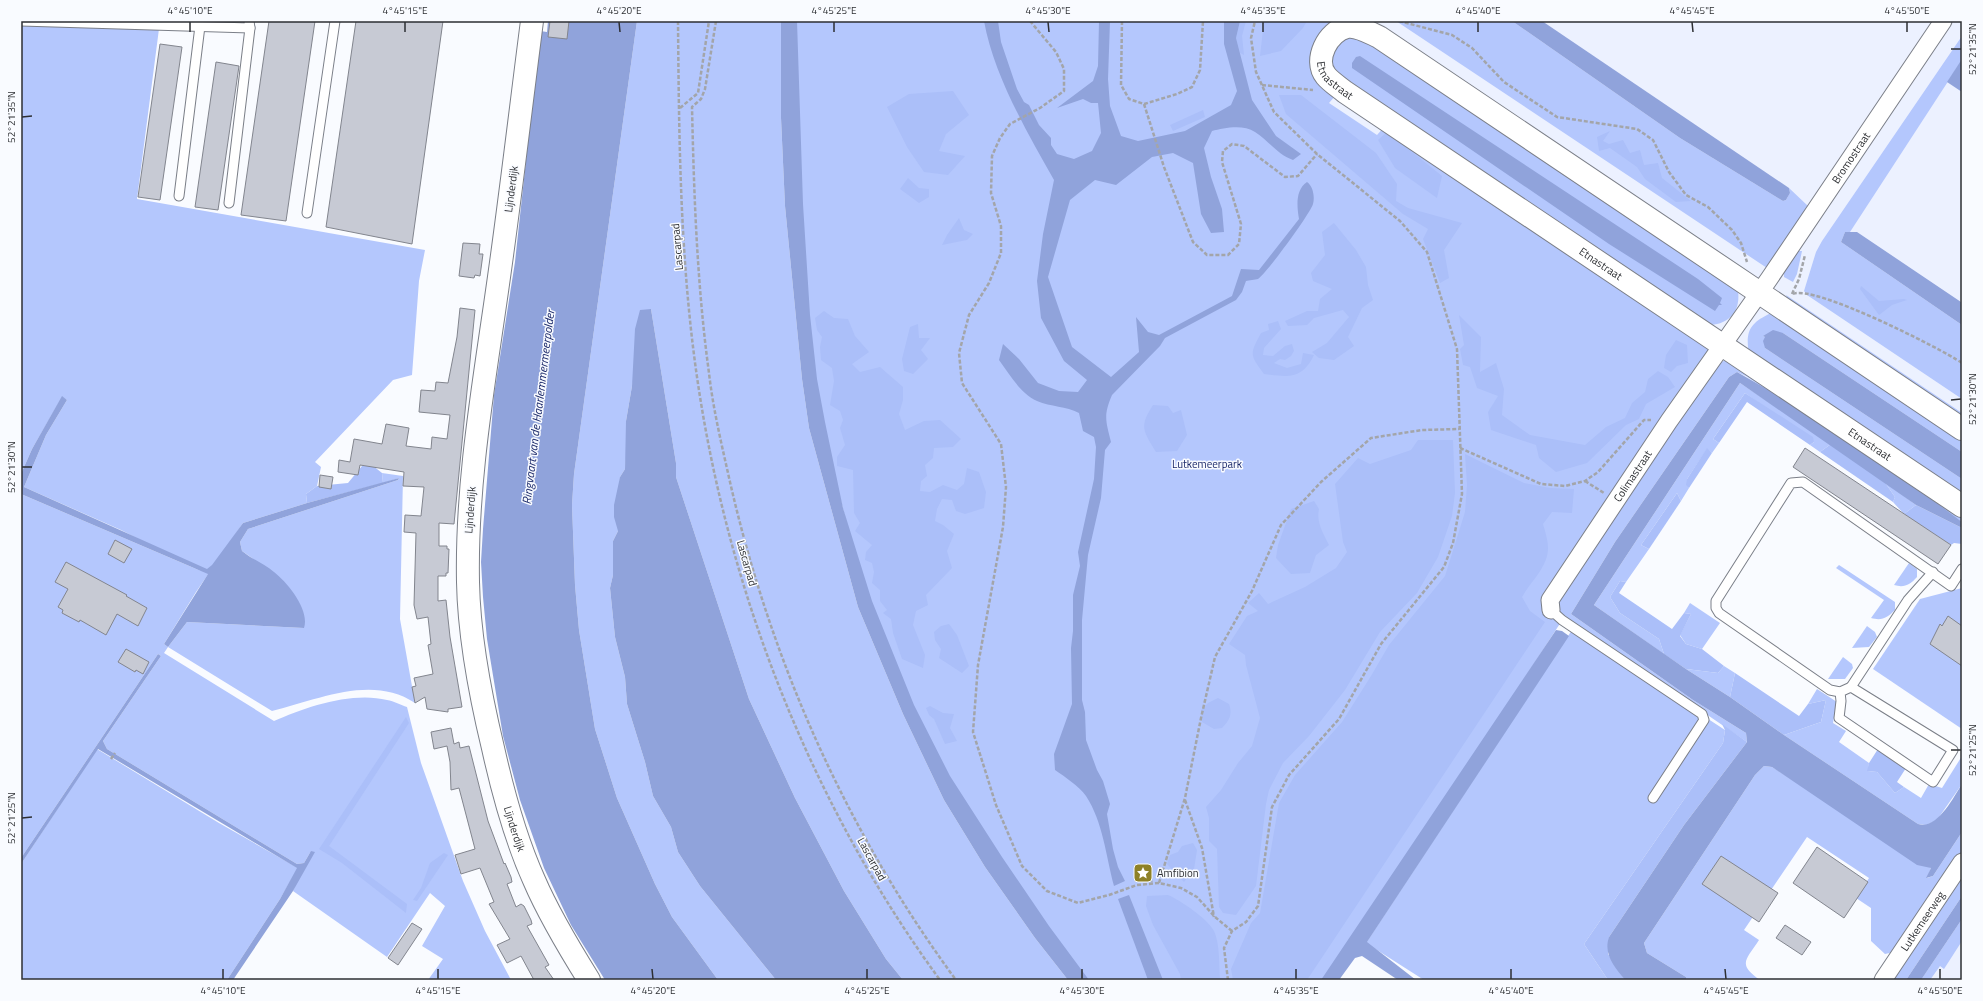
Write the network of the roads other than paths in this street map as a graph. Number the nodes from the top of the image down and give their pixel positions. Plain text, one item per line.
1 (21, 21) edge
2 (335, 21) edge
3 (532, 21) edge
4 (1943, 21) edge
5 (250, 24) edge
6 (1349, 24) edge
7 (200, 26) junction
8 (179, 196) dead end
9 (229, 203) dead end
10 (307, 213) dead end
11 (1759, 294) junction
12 (1722, 345) junction
13 (1962, 429) edge
14 (1962, 506) edge
15 (1962, 569) edge
16 (1933, 572) junction
17 (1551, 610) joint
18 (1852, 687) junction
19 (1840, 692) junction
20 (1653, 798) dead end
21 (1962, 862) edge
22 (589, 980) edge
23 (1883, 980) edge

1 - 7 lane
2 - 10 lane
3 - 22 street, Lijnderdijk
4 - 11 street, Bromostraat
5 - 7 lane
5 - 9 lane
6 - 11 street, Etnastraat
6 - 12 street, Etnastraat
7 - 8 lane
11 - 12 street, Bromostraat
11 - 13 street, Etnastraat
12 - 14 street, Etnastraat
12 - 17 street, Colimastraat
15 - 16 lane
16 - 18 lane
16 - 19 lane
17 - 20 lane
18 - 19 lane
18 - 19 lane
21 - 23 street, Lutkemeerweg

